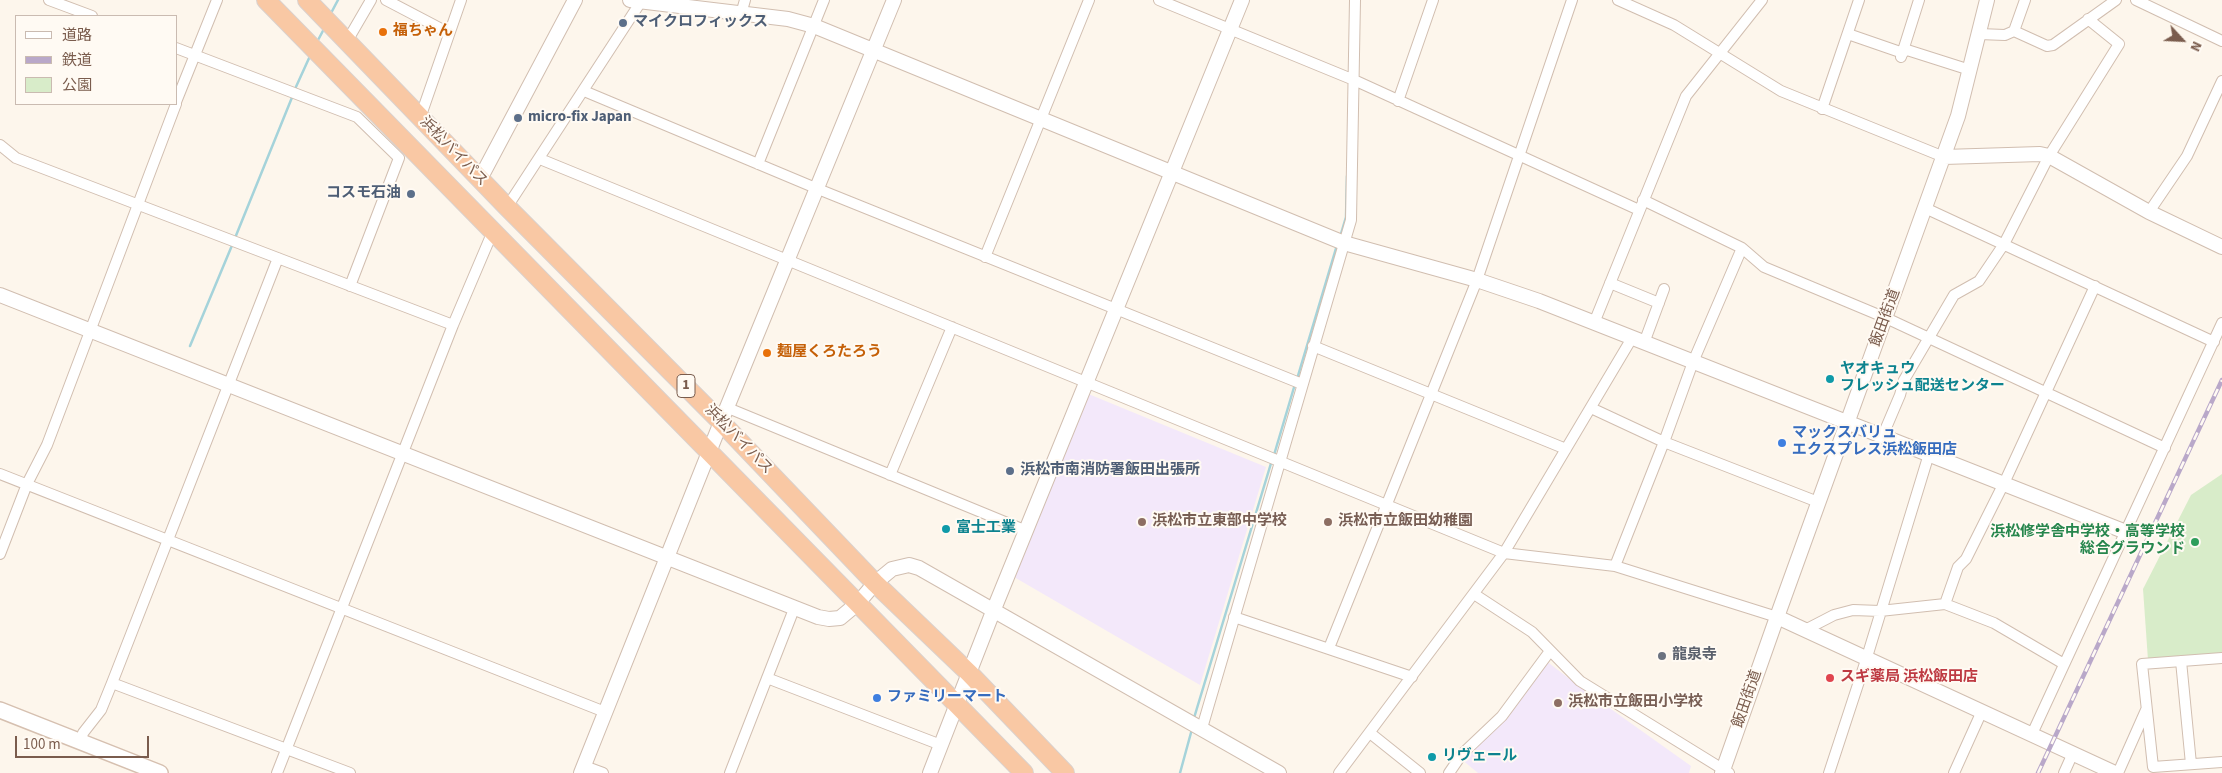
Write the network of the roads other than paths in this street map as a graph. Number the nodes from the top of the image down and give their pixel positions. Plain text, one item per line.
1 (49, 0) edge
2 (217, 0) edge
3 (266, 0) edge
4 (306, 0) edge
5 (370, 0) edge
6 (386, 0) edge
7 (461, 0) edge
8 (575, 0) edge
9 (637, 0) edge
10 (745, 0) edge
11 (824, 0) edge
12 (894, 0) edge
13 (1088, 0) edge
14 (1159, 0) edge
15 (1242, 0) edge
16 (1355, 0) edge
17 (1433, 0) edge
18 (1572, 0) edge
19 (1618, 0) edge
20 (1762, 0) edge
21 (1859, 0) edge
22 (1919, 0) edge
23 (1987, 0) edge
24 (2025, 0) edge
25 (2116, 0) edge
26 (2136, 0) edge
27 (741, 14) junction
28 (89, 15) edge
29 (2088, 19) junction
30 (814, 26) junction
31 (1230, 30) junction
32 (2014, 31) junction
33 (449, 33) junction
34 (1848, 34) junction
35 (1979, 34) junction
36 (2222, 41) edge
37 (346, 43) junction
38 (178, 49) edge
39 (873, 50) junction
40 (1718, 53) junction
41 (1903, 53) junction
42 (194, 55) junction
43 (1970, 70) junction
44 (1354, 80) junction
45 (2222, 81) edge
46 (584, 91) junction
47 (178, 98) edge
48 (1398, 101) junction
49 (175, 105) edge
50 (1822, 109) junction
51 (420, 118) junction
52 (1040, 118) junction
53 (0, 145) edge
54 (1518, 156) junction
55 (2049, 156) junction
56 (1944, 157) junction
57 (540, 160) junction
58 (758, 164) junction
59 (1172, 173) junction
60 (480, 179) junction
61 (818, 189) junction
62 (1643, 200) junction
63 (137, 205) junction
64 (507, 207) junction
65 (1925, 208) junction
66 (1639, 210) junction
67 (2149, 212) junction
68 (493, 231) junction
69 (1344, 243) junction
70 (2004, 244) junction
71 (2222, 247) edge
72 (1742, 248) junction
73 (985, 257) junction
74 (278, 258) junction
75 (788, 261) junction
76 (1477, 280) junction
77 (1610, 283) junction
78 (350, 286) junction
79 (2095, 286) junction
80 (1664, 288) dead end
81 (0, 295) edge
82 (1659, 303) junction
83 (1116, 310) junction
84 (1886, 318) junction
85 (1594, 323) junction
86 (2222, 324) edge
87 (453, 325) junction
88 (952, 327) junction
89 (91, 330) junction
90 (1929, 339) junction
91 (1638, 340) junction
92 (2214, 342) junction
93 (1313, 346) junction
94 (1693, 362) junction
95 (1087, 382) junction
96 (1302, 384) junction
97 (230, 385) junction
98 (1431, 393) junction
99 (2045, 393) junction
100 (1591, 408) junction
101 (724, 415) junction
102 (1848, 422) junction
103 (1884, 435) junction
104 (1664, 442) junction
105 (2165, 448) junction
106 (1566, 449) junction
107 (709, 452) junction
108 (403, 453) junction
109 (1929, 454) junction
110 (1280, 460) junction
111 (0, 474) edge
112 (890, 475) junction
113 (2003, 483) junction
114 (27, 484) junction
115 (1818, 502) junction
116 (1387, 504) junction
117 (1027, 531) junction
118 (2126, 532) junction
119 (168, 540) junction
120 (1504, 553) junction
121 (0, 554) edge
122 (668, 557) junction
123 (1615, 566) junction
124 (875, 584) junction
125 (1474, 594) junction
126 (858, 603) junction
127 (1945, 604) junction
128 (341, 609) junction
129 (794, 609) junction
130 (994, 609) junction
131 (1880, 611) junction
132 (1234, 617) junction
133 (1777, 617) junction
134 (1805, 630) junction
135 (1329, 648) junction
136 (1550, 651) junction
137 (1867, 657) junction
138 (2222, 658) edge
139 (2181, 661) junction
140 (2064, 664) junction
141 (969, 674) junction
142 (1412, 677) junction
143 (767, 678) junction
144 (112, 683) junction
145 (957, 706) junction
146 (2147, 708) junction
147 (0, 710) edge
148 (1982, 711) junction
149 (606, 712) junction
150 (1202, 728) junction
151 (1370, 733) junction
152 (2032, 734) junction
153 (81, 742) junction
154 (942, 745) junction
155 (288, 749) junction
156 (2073, 753) junction
157 (2222, 762) edge
158 (2191, 764) junction
159 (583, 769) edge
160 (1725, 772) edge
161 (160, 773) edge
162 (277, 773) edge
163 (350, 773) edge
164 (603, 773) edge
165 (730, 773) edge
166 (930, 773) edge
167 (1024, 773) edge
168 (1065, 773) edge
169 (1279, 773) edge
170 (1339, 773) edge
171 (1420, 773) edge
172 (1449, 773) edge
173 (1829, 773) edge
174 (1954, 773) edge
175 (2064, 773) edge
176 (2117, 773) edge

1 - 28 street
2 - 42 street
3 - 68 highway, 浜松バイパス / 1
4 - 37 highway, 浜松バイパス / 1
5 - 37 street
6 - 33 street
7 - 33 street
8 - 60 street
9 - 27 street
9 - 46 street
10 - 27 street
11 - 30 street
12 - 39 street
13 - 52 street
14 - 31 street
15 - 31 street
16 - 44 street
17 - 48 street
18 - 54 street
19 - 40 street
20 - 40 street
21 - 34 street
22 - 41 street
23 - 35 street, 飯田街道
24 - 32 street
25 - 29 street
26 - 36 street
27 - 30 street
29 - 32 street
29 - 55 street
30 - 39 street
30 - 58 street
31 - 44 street
31 - 59 street
32 - 35 street
33 - 51 street
34 - 41 street
34 - 50 street
35 - 43 street, 飯田街道
37 - 51 highway, 浜松バイパス / 1
38 - 42 street
39 - 52 street
39 - 61 street
40 - 50 street
40 - 62 street
41 - 43 street
42 - 47 street
42 - 78 street
43 - 56 street, 飯田街道
44 - 48 street
44 - 69 street
45 - 67 street
46 - 57 street
46 - 58 street
48 - 54 street
49 - 63 street
50 - 56 street
51 - 60 highway, 浜松バイパス / 1
52 - 59 street
52 - 73 street
53 - 63 street
54 - 66 street
54 - 76 street
55 - 56 street
55 - 67 street
55 - 70 street
56 - 65 street, 飯田街道
57 - 64 street
57 - 75 street
58 - 61 street
59 - 69 street
59 - 83 street
60 - 64 highway, 浜松バイパス / 1
61 - 73 street
61 - 75 street
62 - 66 street
62 - 72 street
63 - 74 street
63 - 89 street
64 - 101 highway, 浜松バイパス / 1
65 - 70 street
65 - 84 street, 飯田街道
66 - 77 street
67 - 71 street
68 - 87 street
68 - 107 highway, 浜松バイパス / 1
69 - 76 street
69 - 93 street
70 - 79 street
70 - 90 street
72 - 84 street
72 - 94 street
73 - 83 street
74 - 78 street
74 - 97 street
75 - 88 street
75 - 101 street
76 - 85 street
76 - 98 street
77 - 82 street
77 - 85 street
78 - 87 street
79 - 92 street
79 - 99 street
80 - 82 street
81 - 89 street
82 - 91 street
83 - 95 street
83 - 96 street
84 - 90 street
84 - 102 street, 飯田街道
85 - 91 street
86 - 92 street
87 - 108 street
88 - 95 street
88 - 112 street
89 - 97 street
89 - 114 street
90 - 99 street
90 - 103 street
91 - 94 street
91 - 100 street
92 - 105 street
93 - 96 street
93 - 98 street
94 - 102 street
94 - 104 street
95 - 110 street
95 - 117 street
96 - 110 street
97 - 108 street
97 - 119 street
98 - 106 street
98 - 116 street
99 - 105 street
99 - 113 street
100 - 104 street
100 - 106 street
101 - 107 street
101 - 112 street
101 - 124 highway, 浜松バイパス / 1
102 - 103 street
102 - 115 street, 飯田街道
103 - 109 street
104 - 115 street
104 - 123 street
105 - 118 street
106 - 120 street
107 - 122 street
107 - 126 highway, 浜松バイパス / 1
108 - 122 street
108 - 128 street
109 - 113 street
109 - 131 street
110 - 116 street
110 - 132 street
111 - 114 street
112 - 117 street
113 - 118 street
113 - 127 street
114 - 119 street
114 - 121 street
115 - 133 street, 飯田街道
116 - 120 street
116 - 135 street
117 - 130 street
118 - 140 street
119 - 128 street
119 - 144 street
120 - 123 street
120 - 125 street
122 - 129 street
122 - 149 street
123 - 133 street
124 - 126 street
124 - 130 street
124 - 141 highway, 浜松バイパス / 1
125 - 136 street
125 - 142 street
126 - 129 street
126 - 145 highway, 浜松バイパス / 1
127 - 131 street
127 - 140 street
128 - 149 street
128 - 155 street
129 - 143 street
130 - 141 street
130 - 150 street
131 - 134 street
131 - 137 street
132 - 135 street
132 - 150 street
133 - 134 street
133 - 160 street, 飯田街道
134 - 137 street
135 - 142 street
136 - 160 street
136 - 172 street
137 - 148 street
137 - 173 street
138 - 139 street
139 - 146 street
139 - 158 street
140 - 152 street
141 - 145 street
141 - 168 highway, 浜松バイパス / 1
142 - 151 street
143 - 154 street
143 - 165 street
144 - 153 street
144 - 155 street
145 - 154 street
145 - 167 highway, 浜松バイパス / 1
146 - 158 street
146 - 176 street
147 - 153 main road
148 - 152 street
148 - 174 street
149 - 159 street
150 - 169 street
151 - 170 street
151 - 171 street
152 - 156 street
153 - 161 main road
154 - 166 street
155 - 162 street
155 - 163 street
156 - 175 street
156 - 176 street
157 - 158 street
159 - 164 street

